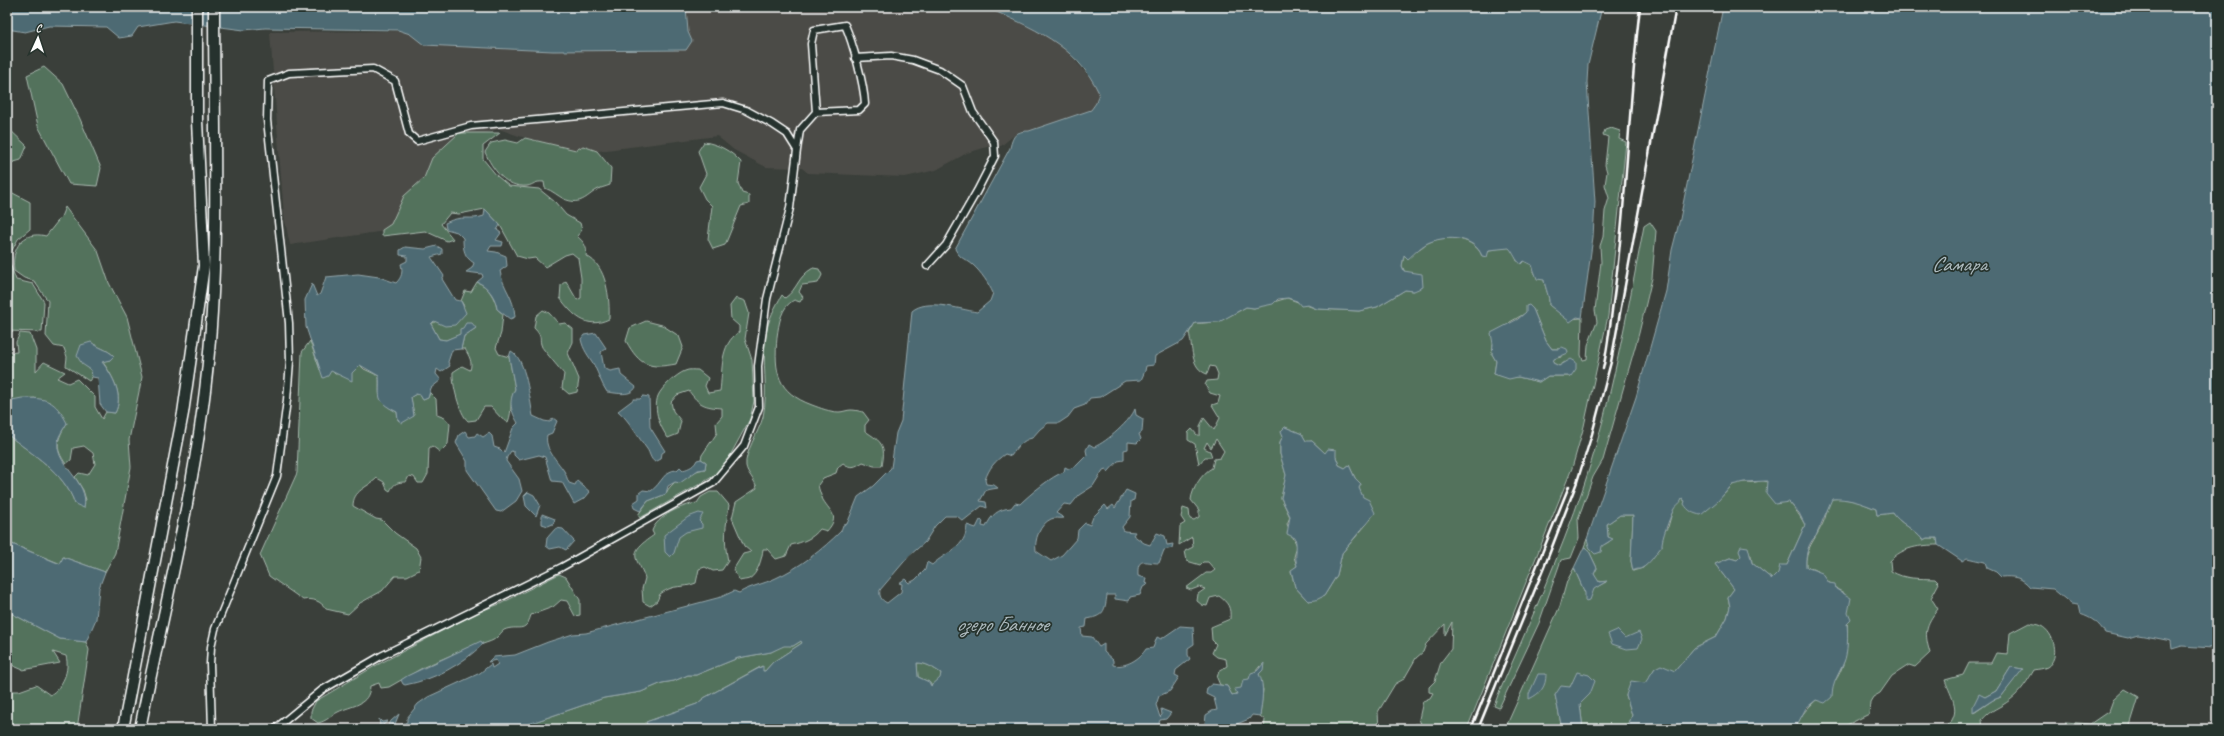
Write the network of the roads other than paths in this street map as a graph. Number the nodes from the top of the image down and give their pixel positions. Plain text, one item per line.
1 (196, 7) edge
2 (214, 7) edge
3 (855, 58) junction
4 (816, 112) junction
5 (797, 150) junction
6 (927, 266) dead end
7 (123, 729) edge
8 (140, 729) edge
9 (212, 729) edge
10 (275, 729) edge

1 - 7 main road
2 - 8 main road
3 - 4 street
3 - 4 street
3 - 6 street
4 - 5 street
5 - 9 street
5 - 10 street

